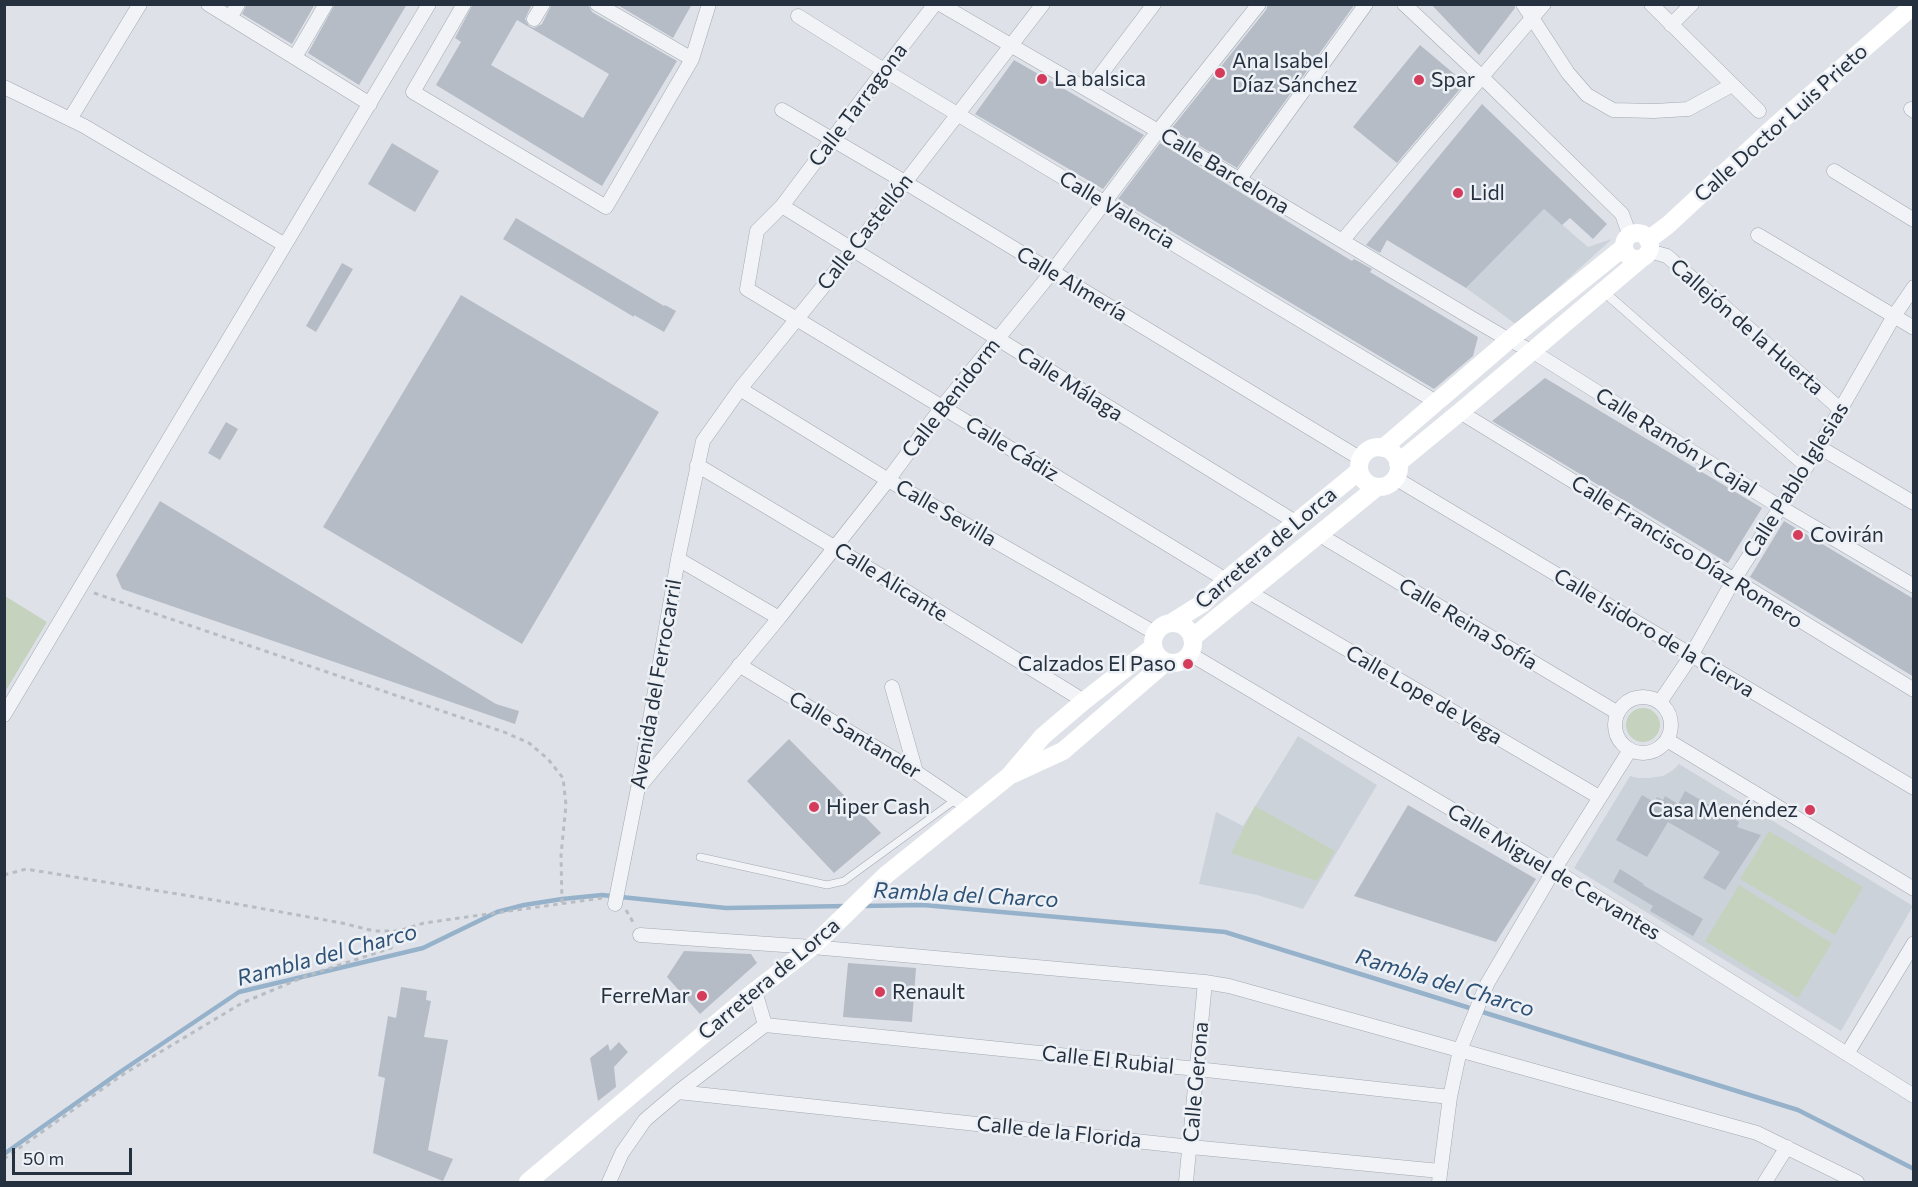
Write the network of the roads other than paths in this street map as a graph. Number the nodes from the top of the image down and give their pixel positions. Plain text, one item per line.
1 (140, 4) edge
2 (208, 4) edge
3 (238, 4) edge
4 (326, 4) edge
5 (429, 4) edge
6 (464, 4) edge
7 (543, 4) edge
8 (597, 4) edge
9 (709, 4) edge
10 (935, 4) edge
11 (940, 4) edge
12 (1043, 4) edge
13 (1154, 4) edge
14 (1259, 4) edge
15 (1366, 4) edge
16 (1404, 4) edge
17 (1523, 4) edge
18 (1544, 4) edge
19 (1651, 4) edge
20 (1692, 4) edge
21 (1908, 7) edge
22 (798, 16) dead end
23 (230, 18) junction
24 (1533, 18) junction
25 (534, 19) dead end
26 (1671, 24) junction
27 (1010, 45) junction
28 (295, 57) junction
29 (692, 59) junction
30 (884, 70) junction
31 (1483, 78) junction
32 (1732, 85) junction
33 (4, 87) edge
34 (1089, 90) junction
35 (370, 104) junction
36 (782, 110) dead end
37 (1759, 111) dead end
38 (958, 114) junction
39 (70, 119) junction
40 (1158, 131) junction
41 (831, 138) junction
42 (1834, 171) dead end
43 (1239, 180) junction
44 (905, 182) junction
45 (1104, 202) junction
46 (782, 206) junction
47 (1914, 220) edge
48 (1758, 236) dead end
49 (1342, 241) junction
50 (1627, 241) junction
51 (285, 245) junction
52 (1646, 250) junction
53 (852, 251) junction
54 (1052, 272) junction
55 (1914, 287) edge
56 (1604, 291) junction
57 (1894, 316) junction
58 (797, 319) junction
59 (1914, 328) edge
60 (996, 339) junction
61 (1509, 340) junction
62 (1532, 351) junction
63 (740, 389) junction
64 (1438, 403) junction
65 (942, 407) junction
66 (1840, 409) junction
67 (1460, 412) junction
68 (1819, 447) junction
69 (1383, 448) junction
70 (697, 465) junction
71 (1360, 465) junction
72 (1805, 468) junction
73 (1396, 470) junction
74 (888, 480) junction
75 (1377, 487) junction
76 (1914, 503) edge
77 (1780, 507) junction
78 (1297, 523) junction
79 (1318, 534) junction
80 (834, 547) junction
81 (678, 559) junction
82 (1226, 580) junction
83 (1734, 581) junction
84 (1914, 585) edge
85 (1249, 592) junction
86 (779, 618) junction
87 (1171, 623) junction
88 (1154, 640) junction
89 (1191, 646) junction
90 (1691, 656) junction
91 (1166, 662) junction
92 (739, 665) junction
93 (892, 687) dead end
94 (1914, 690) edge
95 (1084, 701) junction
96 (1660, 702) junction
97 (1618, 713) junction
98 (4, 715) edge
99 (1667, 740) junction
100 (1629, 750) junction
101 (916, 772) junction
102 (1009, 776) junction
103 (638, 788) junction
104 (1914, 788) edge
105 (1599, 797) junction
106 (962, 804) junction
107 (700, 857) dead end
108 (1554, 870) junction
109 (1914, 889) edge
110 (615, 904) road end
111 (640, 935) road end
112 (817, 943) junction
113 (1914, 943) edge
114 (1205, 982) junction
115 (755, 991) junction
116 (765, 1025) junction
117 (1462, 1045) junction
118 (1847, 1054) junction
119 (1197, 1069) junction
120 (678, 1092) junction
121 (1914, 1096) edge
122 (1450, 1097) junction
123 (1191, 1147) junction
124 (1787, 1147) junction
125 (1440, 1177) edge
126 (528, 1182) edge
127 (609, 1182) edge
128 (1186, 1182) edge
129 (1765, 1182) edge
130 (1857, 1182) edge

1 - 39 street
2 - 23 street
3 - 23 street
4 - 28 street
5 - 35 street
6 - 29 street
7 - 25 street
8 - 29 street
9 - 29 street
10 - 30 street, Calle Tarragona
11 - 27 street, Calle Barcelona
12 - 27 street, Calle Castellón
13 - 34 street
14 - 40 street, Calle Benidorm
15 - 43 street
16 - 31 street
17 - 24 street
18 - 24 street
19 - 26 street
20 - 26 street
21 - 52 main road, Calle Doctor Luis Prieto
22 - 30 street, Calle Valencia
23 - 28 street
24 - 31 street
24 - 32 street
26 - 32 street
27 - 34 street, Calle Barcelona
27 - 38 street, Calle Castellón
28 - 35 street
30 - 38 street, Calle Valencia
30 - 41 street, Calle Tarragona
31 - 49 street
31 - 50 street
32 - 37 street
33 - 39 street
34 - 40 street, Calle Barcelona
35 - 51 street
36 - 41 street, Calle Almería
38 - 44 street, Calle Castellón
38 - 45 street, Calle Valencia
39 - 51 street
40 - 43 street, Calle Barcelona
40 - 45 street, Calle Benidorm
41 - 44 street, Calle Almería
41 - 46 street, Calle Tarragona
42 - 47 street
43 - 49 street, Calle Barcelona
44 - 53 street, Calle Castellón
44 - 54 street, Calle Almería
45 - 54 street, Calle Benidorm
45 - 64 street, Calle Valencia
46 - 53 street, Calle Málaga
46 - 58 street, Calle Tarragona
48 - 57 street
49 - 61 street, Calle Barcelona
50 - 52 main road
50 - 61 main road, Carretera de Lorca
51 - 98 street
52 - 56 main road, Carretera de Lorca
52 - 66 street, Callejón de la Huerta
53 - 58 street, Calle Castellón
53 - 60 street, Calle Málaga
54 - 60 street, Calle Benidorm
54 - 71 street, Calle Almería
55 - 57 street, Calle Pablo Iglesias
56 - 62 main road, Carretera de Lorca
56 - 72 street
57 - 59 street
57 - 66 street, Calle Pablo Iglesias
58 - 63 street, Calle Castellón
58 - 65 street, Calle Cádiz
60 - 65 street, Calle Benidorm
60 - 78 street, Calle Málaga
61 - 62 street
61 - 64 main road, Carretera de Lorca
62 - 67 main road, Carretera de Lorca
62 - 77 street, Calle Ramón y Cajal
63 - 70 street, Calle Castellón
63 - 74 street, Calle Sevilla
64 - 69 main road, Carretera de Lorca
65 - 74 street, Calle Benidorm
65 - 82 street, Calle Cádiz
66 - 68 street, Calle Pablo Iglesias
67 - 73 main road, Carretera de Lorca
67 - 83 street, Calle Francisco Díaz Romero
68 - 72 street, Calle Pablo Iglesias
68 - 76 street
69 - 71 main road, Carretera de Lorca
69 - 73 main road
70 - 80 street, Calle Alicante
70 - 81 street, Avenida del Ferrocarril
71 - 75 main road, Carretera de Lorca
71 - 78 main road, Carretera de Lorca
72 - 77 street, Calle Pablo Iglesias
73 - 75 main road, Carretera de Lorca
73 - 90 street, Calle Isidoro de la Cierva
74 - 80 street, Calle Benidorm
74 - 88 street, Calle Sevilla
75 - 79 main road, Carretera de Lorca
77 - 83 street, Calle Pablo Iglesias
77 - 84 street, Calle Ramón y Cajal
78 - 82 main road, Carretera de Lorca
79 - 85 main road, Carretera de Lorca
79 - 97 street, Calle Reina Sofía
80 - 86 street, Calle Benidorm
80 - 95 street, Calle Alicante
81 - 86 street
81 - 103 street, Avenida del Ferrocarril
82 - 87 main road, Carretera de Lorca
83 - 90 street, Calle Pablo Iglesias
83 - 94 street, Calle Francisco Díaz Romero
85 - 89 main road, Carretera de Lorca
85 - 105 street, Calle Lope de Vega
86 - 92 street, Calle Benidorm
87 - 88 main road
87 - 89 main road
88 - 91 main road
88 - 95 main road, Carretera de Lorca
89 - 91 main road
89 - 108 street, Calle Miguel de Cervantes
90 - 96 street, Calle Pablo Iglesias
90 - 104 street, Calle Isidoro de la Cierva
91 - 102 main road, Carretera de Lorca
92 - 101 street, Calle Santander
92 - 103 street, Calle Benidorm
93 - 101 street
95 - 102 main road, Carretera de Lorca
96 - 97 street
96 - 99 street
97 - 100 street
99 - 100 street
99 - 109 street
100 - 105 street
101 - 106 street, Calle Santander
102 - 106 main road, Carretera de Lorca
103 - 110 street, Avenida del Ferrocarril
105 - 108 street
106 - 107 lane
106 - 112 main road, Carretera de Lorca
108 - 117 street
108 - 118 street, Calle Miguel de Cervantes
111 - 112 street
112 - 114 street
112 - 115 main road, Carretera de Lorca
113 - 118 street
114 - 117 street
114 - 119 street, Calle Gerona
115 - 116 street
115 - 126 main road, Carretera de Lorca
116 - 119 street, Calle El Rubial
116 - 120 street
117 - 122 street
117 - 124 street
118 - 121 street, Calle Miguel de Cervantes
119 - 122 street, Calle El Rubial
119 - 123 street, Calle Gerona
120 - 123 street, Calle de la Florida
120 - 127 street
122 - 125 street
123 - 125 street, Calle de la Florida
123 - 128 street, Calle Gerona
124 - 129 street
124 - 130 street

